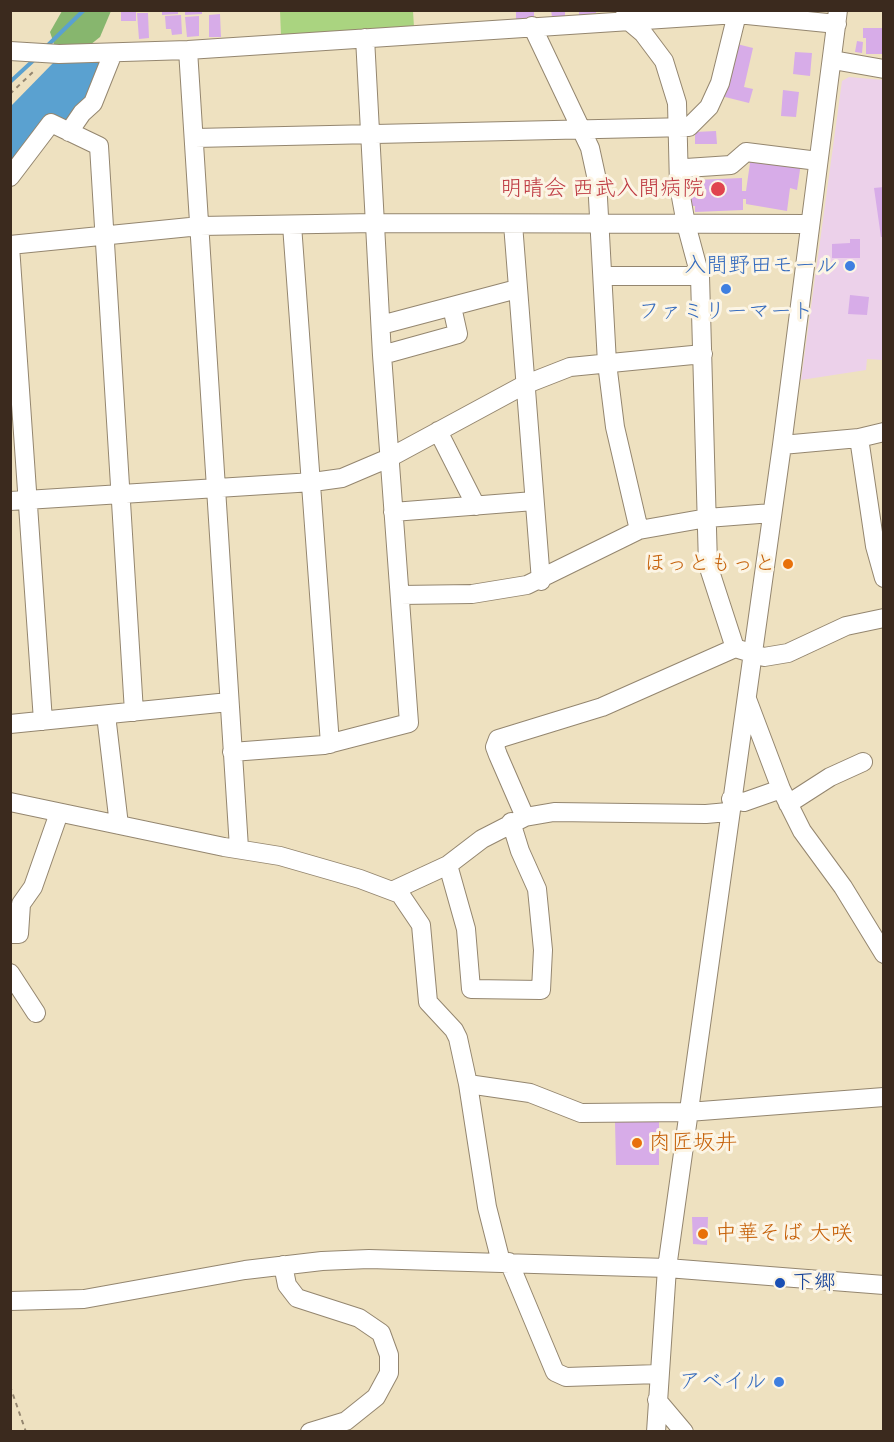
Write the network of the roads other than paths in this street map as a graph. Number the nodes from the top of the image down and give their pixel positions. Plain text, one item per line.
1 (737, 12) edge
2 (692, 13) edge
3 (622, 15) edge
4 (838, 17) edge
5 (532, 26) junction
6 (365, 38) junction
7 (188, 50) junction
8 (10, 51) edge
9 (113, 53) junction
10 (833, 60) junction
11 (884, 69) edge
12 (676, 128) junction
13 (582, 129) junction
14 (69, 132) junction
15 (370, 133) junction
16 (195, 138) junction
17 (818, 161) junction
18 (686, 168) dead end
19 (10, 177) edge
20 (375, 223) junction
21 (513, 224) junction
22 (686, 224) junction
23 (809, 224) junction
24 (292, 225) junction
25 (600, 225) junction
26 (200, 226) junction
27 (104, 236) junction
28 (10, 246) edge
29 (603, 276) junction
30 (700, 276) junction
31 (517, 289) junction
32 (452, 307) junction
33 (381, 324) junction
34 (703, 354) junction
35 (382, 355) junction
36 (607, 363) junction
37 (524, 385) junction
38 (438, 431) junction
39 (884, 432) edge
40 (859, 438) junction
41 (782, 445) junction
42 (389, 458) junction
43 (312, 482) junction
44 (216, 488) junction
45 (120, 494) junction
46 (19, 501) edge
47 (534, 501) junction
48 (476, 506) junction
49 (393, 512) junction
50 (772, 513) junction
51 (707, 518) junction
52 (639, 530) junction
53 (884, 578) edge
54 (541, 580) junction
55 (400, 595) junction
56 (884, 618) edge
57 (735, 648) junction
58 (752, 655) junction
59 (746, 698) junction
60 (229, 702) junction
61 (134, 712) junction
62 (105, 715) junction
63 (43, 721) junction
64 (10, 724) edge
65 (330, 744) junction
66 (232, 752) junction
67 (863, 762) dead end
68 (785, 797) junction
69 (10, 802) edge
70 (729, 805) junction
71 (59, 813) junction
72 (518, 819) junction
73 (119, 825) junction
74 (239, 848) junction
75 (448, 866) junction
76 (394, 890) junction
77 (10, 934) edge
78 (884, 954) edge
79 (10, 973) edge
80 (36, 1013) dead end
81 (468, 1084) junction
82 (884, 1097) edge
83 (688, 1112) junction
84 (505, 1262) junction
85 (284, 1265) junction
86 (667, 1268) junction
87 (884, 1285) edge
88 (10, 1301) edge
89 (659, 1374) junction
90 (657, 1400) junction
91 (310, 1431) edge
92 (657, 1431) edge
93 (684, 1431) edge

1 - 2 street
1 - 4 street
1 - 12 street
2 - 3 street
3 - 5 street
3 - 12 street
4 - 10 street
5 - 6 street
5 - 13 street
6 - 7 street
6 - 15 street
7 - 9 street
7 - 16 street
8 - 9 street
9 - 14 street
10 - 11 street
10 - 17 street
12 - 13 street
12 - 22 street
13 - 15 street
13 - 25 street
14 - 19 street
14 - 27 street
15 - 16 street
15 - 20 street
16 - 26 street
17 - 18 street
17 - 23 street
20 - 21 street
20 - 24 street
20 - 33 street
21 - 25 street
21 - 31 street
22 - 23 street
22 - 25 street
22 - 30 street
23 - 41 street
24 - 26 street
24 - 43 street
25 - 29 street
26 - 27 street
26 - 44 street
27 - 28 street
27 - 45 street
28 - 46 street
29 - 30 street
29 - 36 street
30 - 34 street
31 - 32 street
31 - 37 street
32 - 33 street
32 - 35 street
33 - 35 street
34 - 36 street
34 - 51 street
35 - 42 street
36 - 37 street
36 - 52 street
37 - 38 street
37 - 47 street
38 - 42 street
38 - 48 street
39 - 40 street
40 - 41 street
40 - 53 street
41 - 50 street
42 - 43 street
42 - 49 street
43 - 44 street
43 - 65 street
44 - 45 street
44 - 60 street
45 - 46 street
45 - 61 street
46 - 63 street
47 - 48 street
47 - 54 street
48 - 49 street
49 - 55 street
50 - 51 street
50 - 58 street
51 - 52 street
51 - 57 street
52 - 54 street
54 - 55 street
55 - 65 street
56 - 58 street
57 - 58 street
57 - 72 street
58 - 59 street
59 - 68 street
59 - 70 street
60 - 61 street
60 - 66 street
61 - 62 street
62 - 63 street
62 - 73 street
63 - 64 street
65 - 66 street
66 - 74 street
67 - 68 street
68 - 70 street
68 - 78 street
69 - 71 street
70 - 72 street
70 - 83 street
71 - 73 street
71 - 77 street
72 - 75 street
72 - 75 street
73 - 74 street
74 - 76 street
75 - 76 street
76 - 81 street
79 - 80 street
81 - 83 street
81 - 84 street
82 - 83 street
83 - 86 street
84 - 85 street
84 - 86 street
84 - 89 street
85 - 88 street
85 - 91 street
86 - 87 street
86 - 89 street
89 - 90 street
90 - 92 street
90 - 93 street

